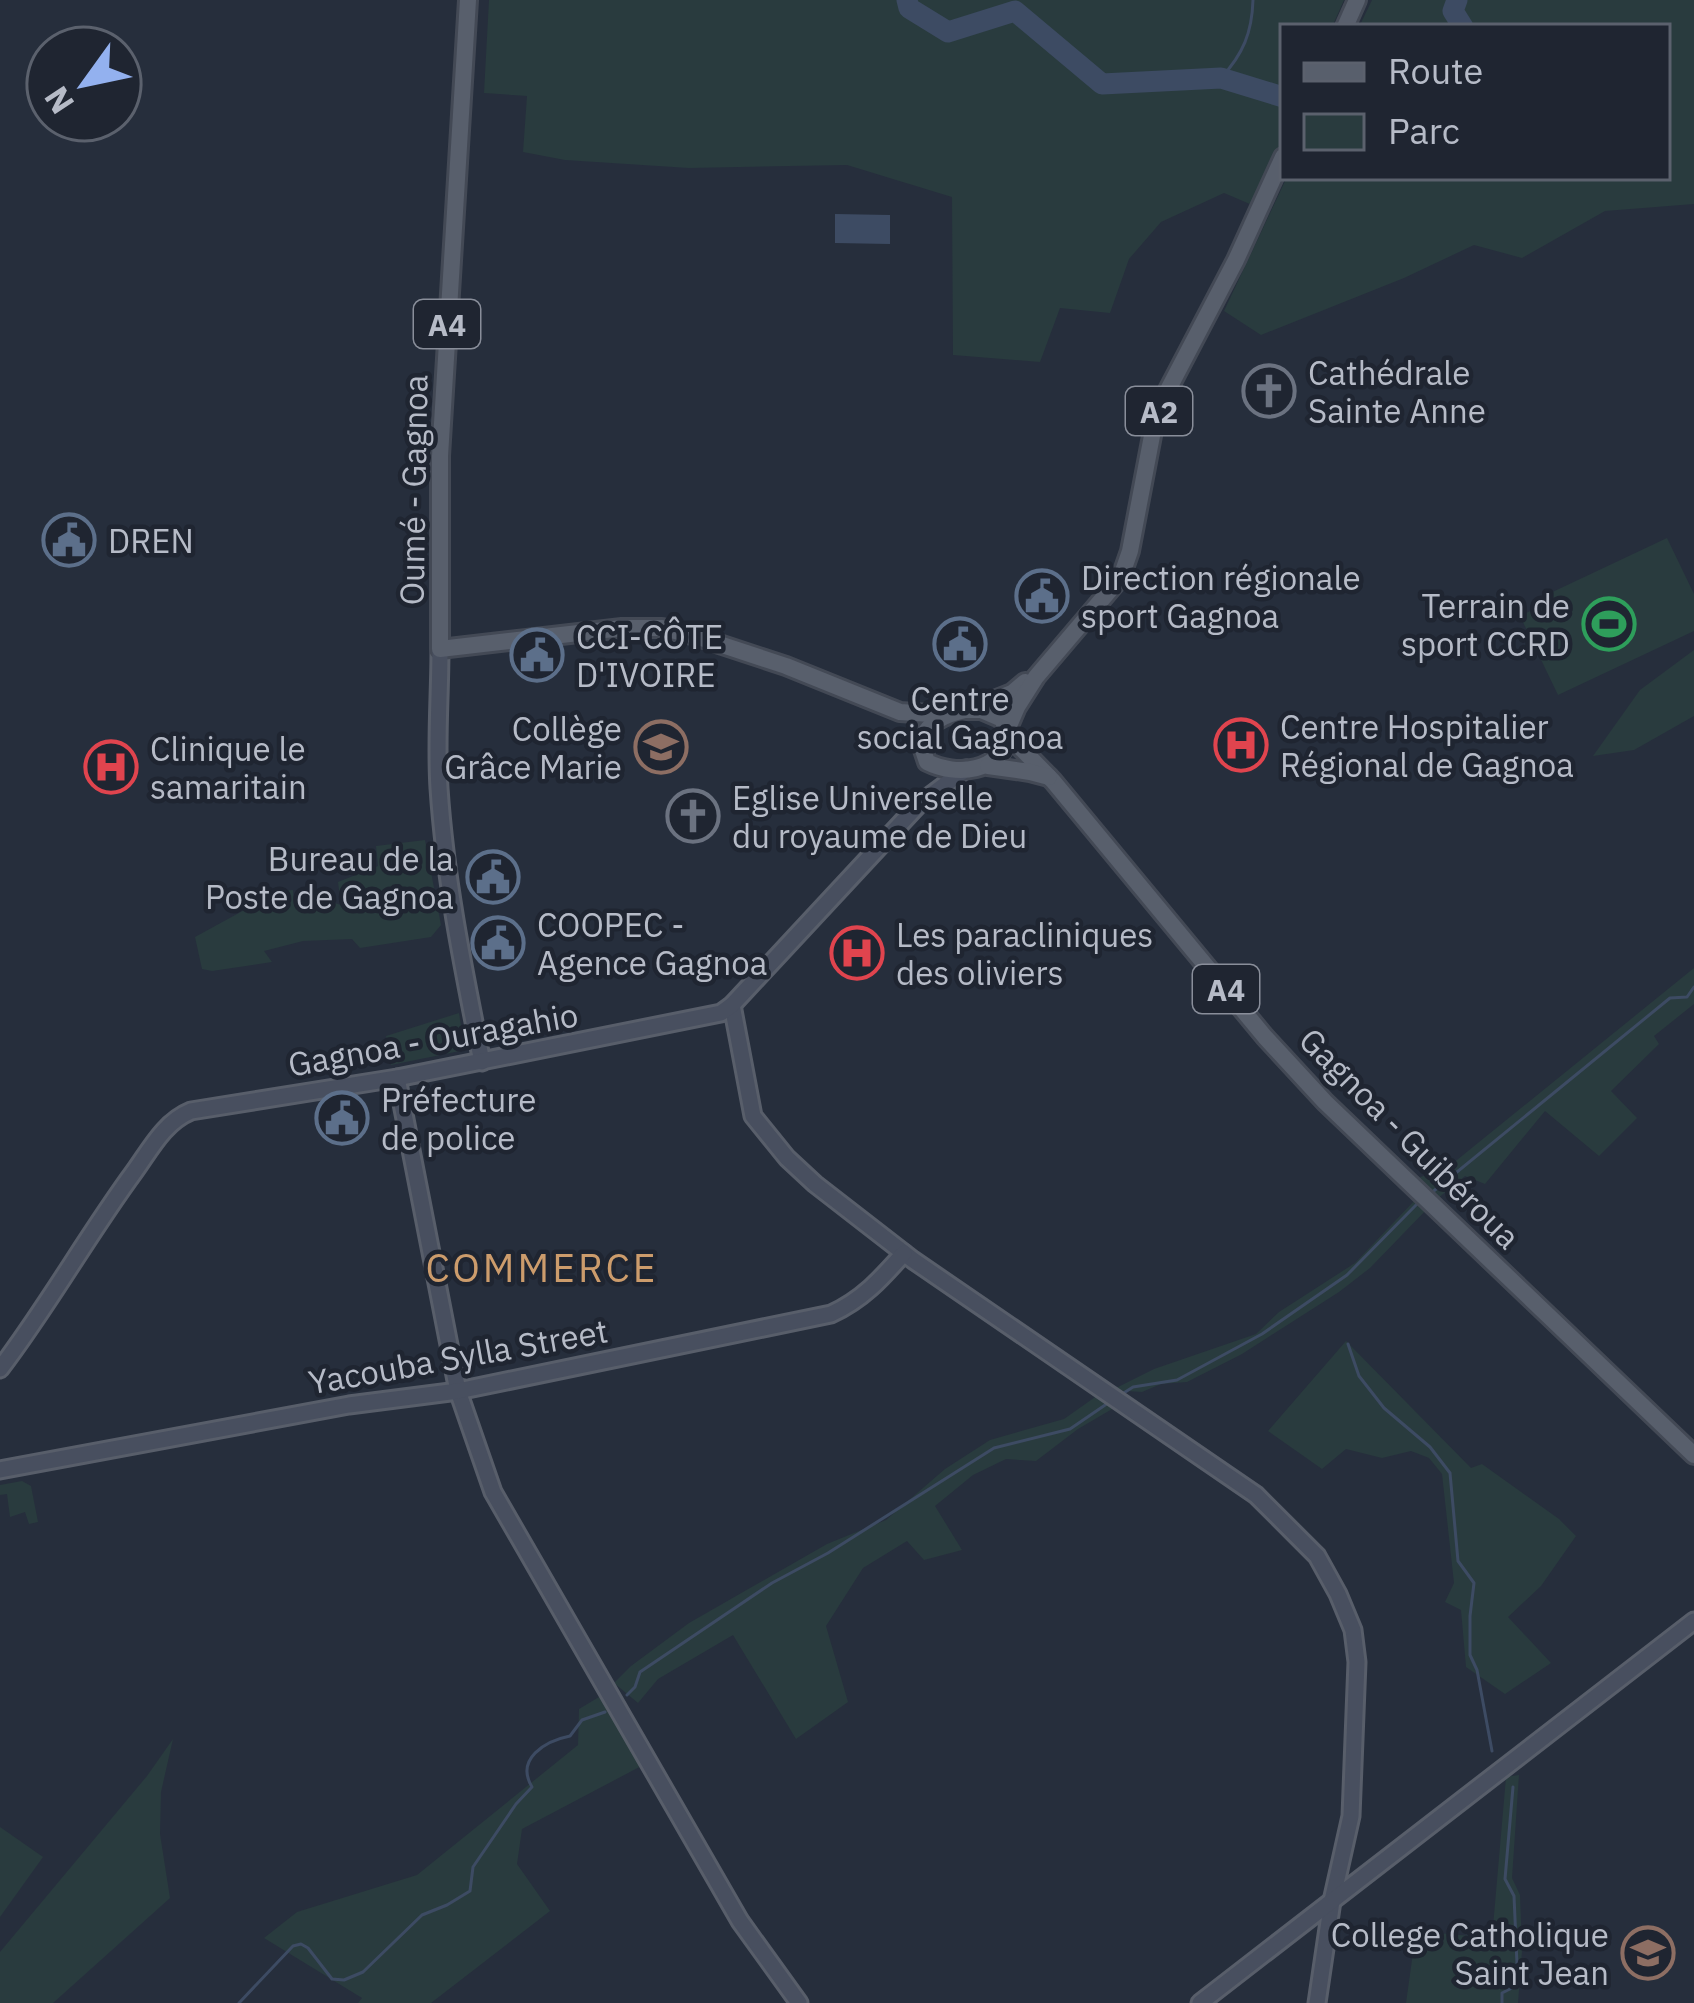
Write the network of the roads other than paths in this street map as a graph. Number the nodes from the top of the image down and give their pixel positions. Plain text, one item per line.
1 (468, 0) edge
2 (1280, 164) edge
3 (440, 650) junction
4 (1048, 662) junction
5 (965, 710) junction
6 (900, 712) junction
7 (946, 715) junction
8 (1009, 732) junction
9 (920, 741) junction
10 (927, 761) junction
11 (988, 766) junction
12 (966, 769) junction
13 (1050, 778) junction
14 (918, 805) junction
15 (732, 1005) junction
16 (482, 1062) junction
17 (398, 1078) junction
18 (904, 1253) junction
19 (0, 1369) edge
20 (458, 1391) junction
21 (1694, 1455) edge
22 (0, 1470) edge
23 (1694, 1621) edge
24 (1332, 1901) junction
25 (799, 2003) edge
26 (1199, 2003) edge
27 (1317, 2003) edge

1 - 3 main road, Oumé - Gagnoa / A4
2 - 4 main road, A2
3 - 6 main road, Oumé - Gagnoa
3 - 16 street
4 - 5 main road, A2
4 - 8 main road, A2
5 - 7 main road
5 - 8 main road
6 - 7 main road, Oumé - Gagnoa
6 - 9 main road
7 - 9 main road
8 - 11 main road
8 - 13 main road, Gagnoa - Guibéroua / A4
9 - 10 main road
10 - 12 main road
10 - 14 street
11 - 12 main road
11 - 13 main road
12 - 14 street
13 - 21 main road, Gagnoa - Guibéroua / A4
14 - 15 street
15 - 16 street, Gagnoa - Ouragahio
15 - 18 street
16 - 17 street, Gagnoa - Ouragahio
17 - 19 street, Gagnoa - Ouragahio
17 - 20 street
18 - 20 street, Yacouba Sylla Street
18 - 24 street
20 - 22 street, Yacouba Sylla Street
20 - 25 street
23 - 24 street
24 - 26 street
24 - 27 street

